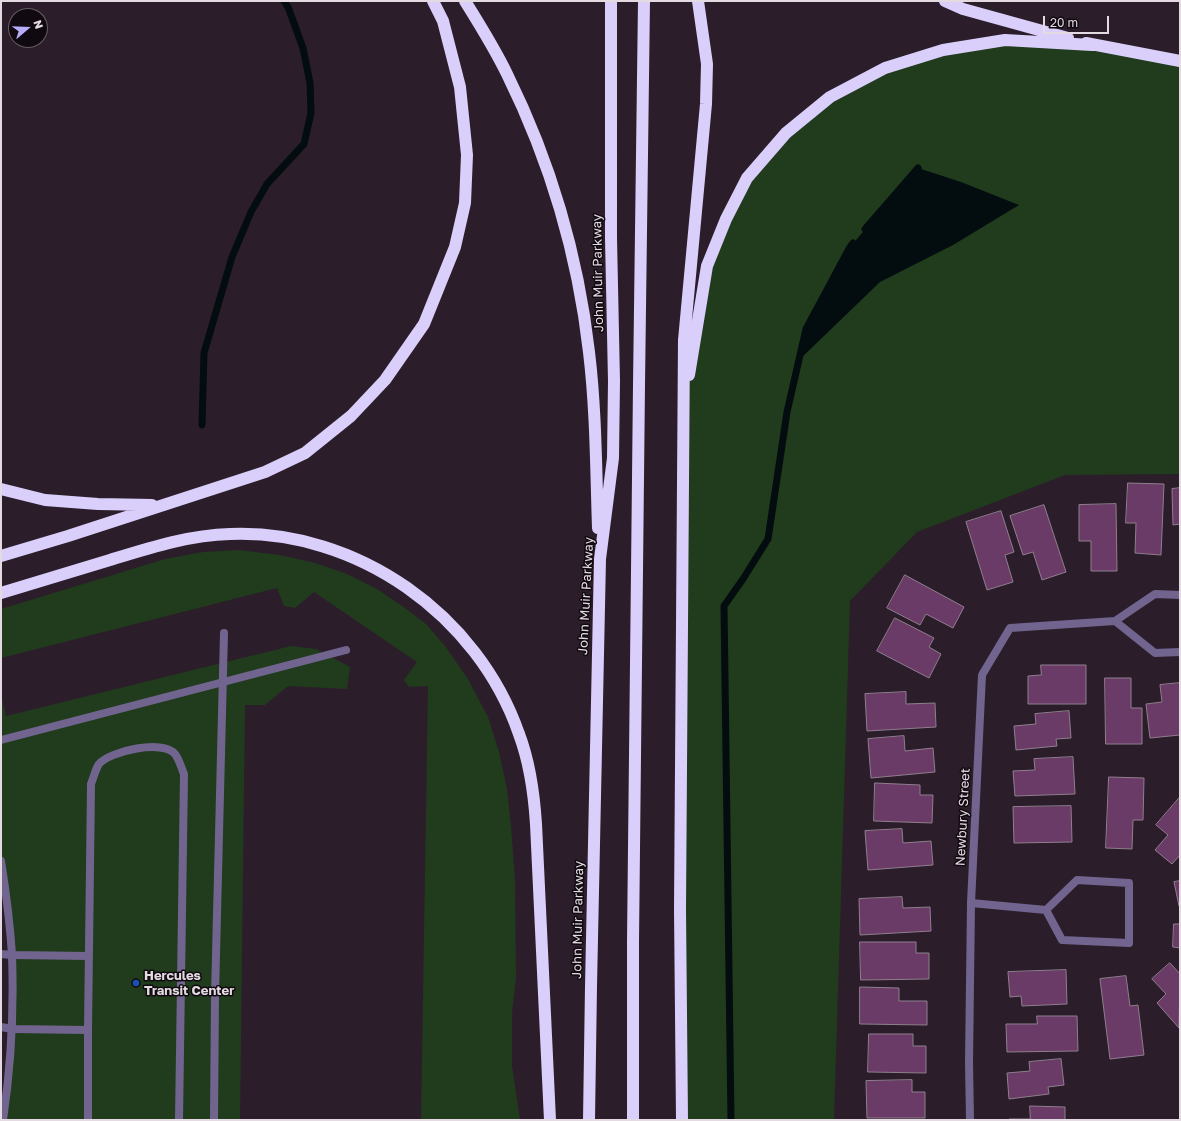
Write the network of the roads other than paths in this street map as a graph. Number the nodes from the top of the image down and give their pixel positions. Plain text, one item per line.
1 (433, 1) edge
2 (465, 1) edge
3 (611, 1) edge
4 (644, 1) edge
5 (698, 1) edge
6 (945, 1) edge
7 (1092, 45) junction
8 (1180, 61) edge
9 (683, 414) junction
10 (1, 489) edge
11 (162, 505) junction
12 (1, 556) edge
13 (600, 559) junction
14 (1, 592) edge
15 (1180, 595) edge
16 (1115, 620) junction
17 (224, 633) dead end
18 (346, 650) dead end
19 (1180, 652) edge
20 (223, 682) junction
21 (1, 740) edge
22 (1, 861) edge
23 (971, 904) junction
24 (1046, 910) junction
25 (1, 954) edge
26 (12, 955) junction
27 (90, 956) junction
28 (1, 1027) edge
29 (12, 1029) junction
30 (88, 1030) junction
31 (3, 1120) edge
32 (88, 1120) edge
33 (179, 1120) edge
34 (214, 1120) edge
35 (550, 1120) edge
36 (589, 1120) edge
37 (633, 1120) edge
38 (682, 1120) edge
39 (970, 1120) edge

1 - 11 highway
2 - 13 highway
3 - 13 highway, John Muir Parkway
4 - 37 highway
5 - 9 highway
6 - 7 highway
7 - 8 highway
7 - 9 highway
9 - 38 highway
10 - 11 highway
11 - 12 highway
13 - 36 highway, John Muir Parkway
14 - 35 highway
15 - 16 street, Newbury Street
16 - 19 street
16 - 23 street, Newbury Street
17 - 20 street
18 - 20 street
20 - 21 street
20 - 34 street
22 - 26 street
23 - 24 street
23 - 39 street, Newbury Street
24 - 24 street
25 - 26 street
26 - 27 street
26 - 29 street
27 - 30 street
27 - 33 street
28 - 29 street
29 - 30 street
29 - 31 street
30 - 32 street

